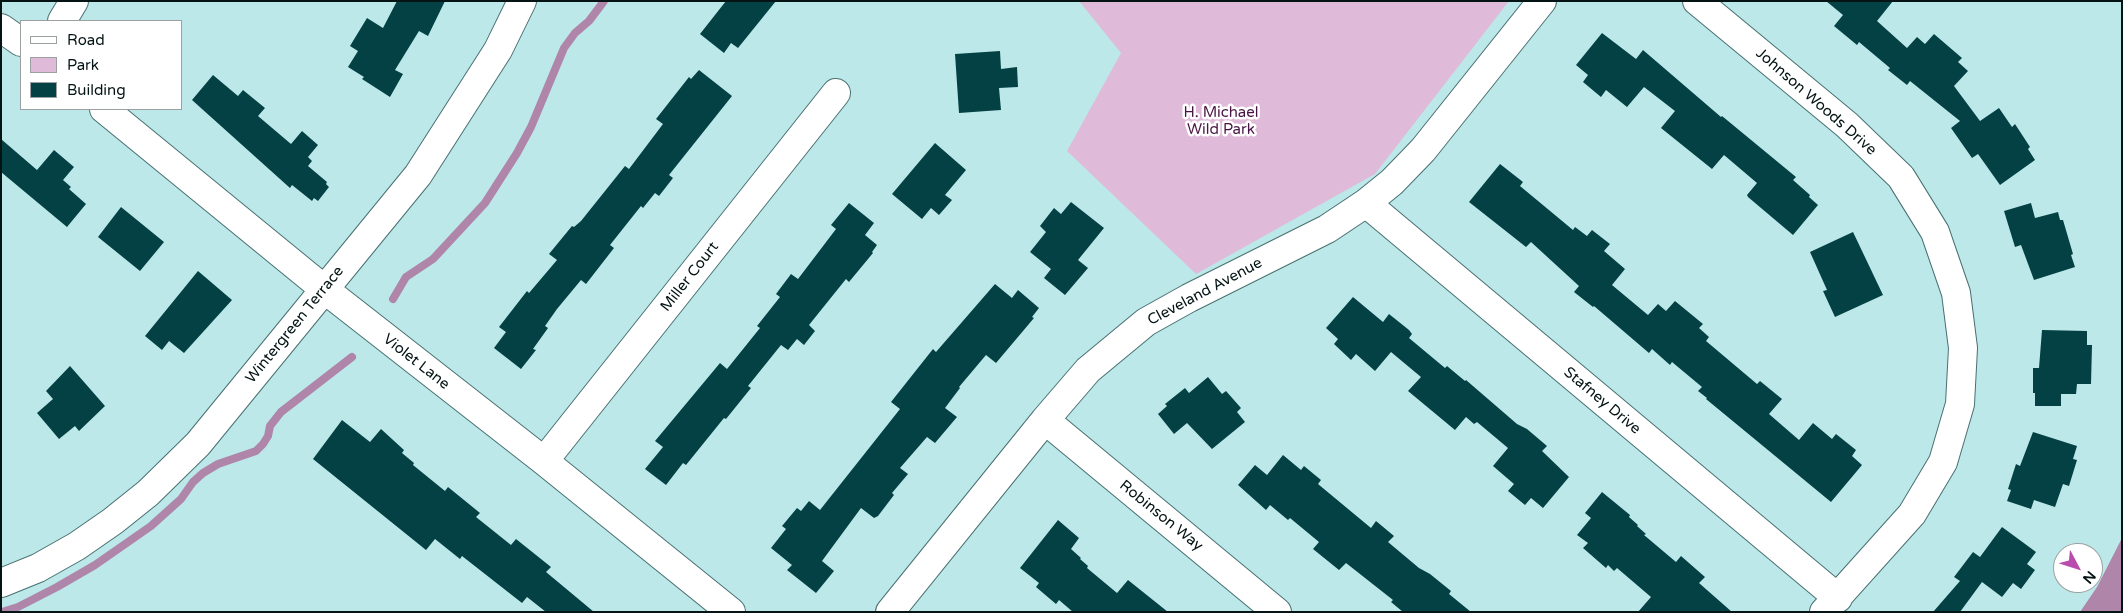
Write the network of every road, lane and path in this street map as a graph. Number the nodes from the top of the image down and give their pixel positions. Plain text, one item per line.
1 (74, 1) edge
2 (522, 1) edge
3 (1542, 1) edge
4 (1697, 1) edge
5 (63, 20) edge
6 (1, 28) edge
7 (20, 41) edge
8 (836, 93) dead end
9 (105, 110) edge
10 (1366, 203) junction
11 (324, 289) junction
12 (1045, 420) junction
13 (544, 461) junction
14 (1, 583) edge
15 (1831, 605) edge
16 (731, 612) edge
17 (890, 612) edge
18 (1277, 612) edge

1 - 5 street
2 - 11 street, Wintergreen Terrace
3 - 10 street, Cleveland Avenue
4 - 15 street, Johnson Woods Drive
6 - 7 street
8 - 13 street, Miller Court
9 - 11 street, Violet Lane
10 - 12 street, Cleveland Avenue
10 - 15 street, Stafney Drive
11 - 13 street, Violet Lane
11 - 14 street, Wintergreen Terrace
12 - 17 street, Cleveland Avenue
12 - 18 street, Robinson Way
13 - 16 street, Violet Lane

